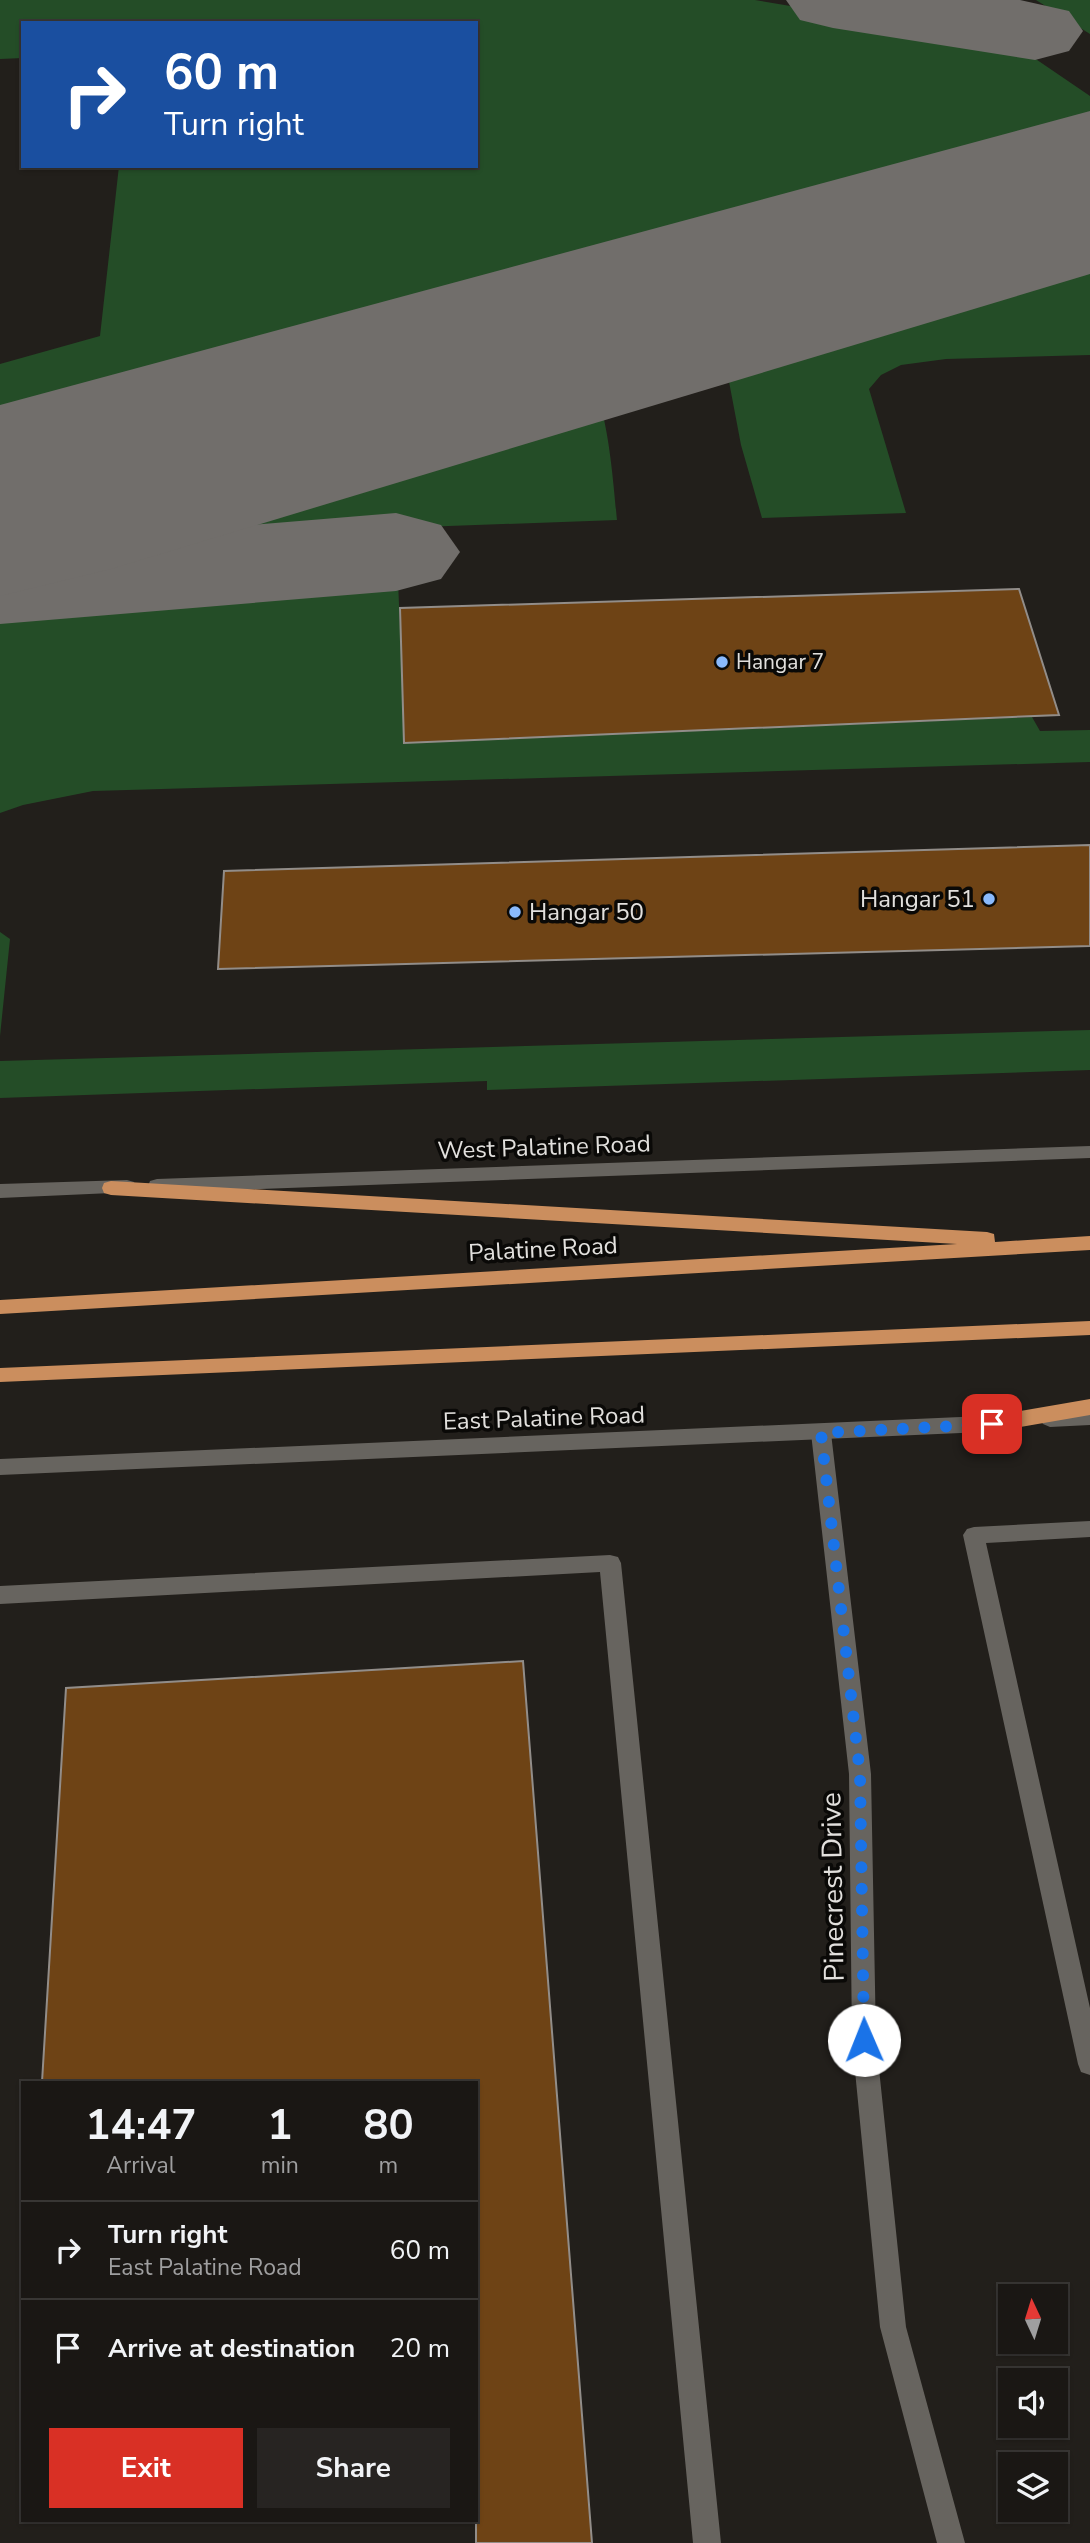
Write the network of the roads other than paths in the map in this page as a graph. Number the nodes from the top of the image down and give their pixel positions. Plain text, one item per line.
1 (1090, 1152) edge
2 (111, 1188) junction
3 (0, 1191) edge
4 (1085, 1244) edge
5 (0, 1307) edge
6 (1090, 1328) edge
7 (0, 1375) edge
8 (1090, 1407) edge
9 (1090, 1417) edge
10 (992, 1424) junction
11 (821, 1433) junction
12 (0, 1467) edge
13 (1090, 1529) edge
14 (0, 1595) edge
15 (1090, 2064) edge
16 (707, 2543) edge
17 (951, 2543) edge

1 - 2 street, West Palatine Road
2 - 3 street, West Palatine Road
2 - 4 highway
4 - 5 highway, Palatine Road
6 - 7 highway
8 - 10 highway
9 - 10 street, East Palatine Road
10 - 11 street, East Palatine Road
11 - 12 street, East Palatine Road
11 - 17 street, Pinecrest Drive
13 - 15 street
14 - 16 street

